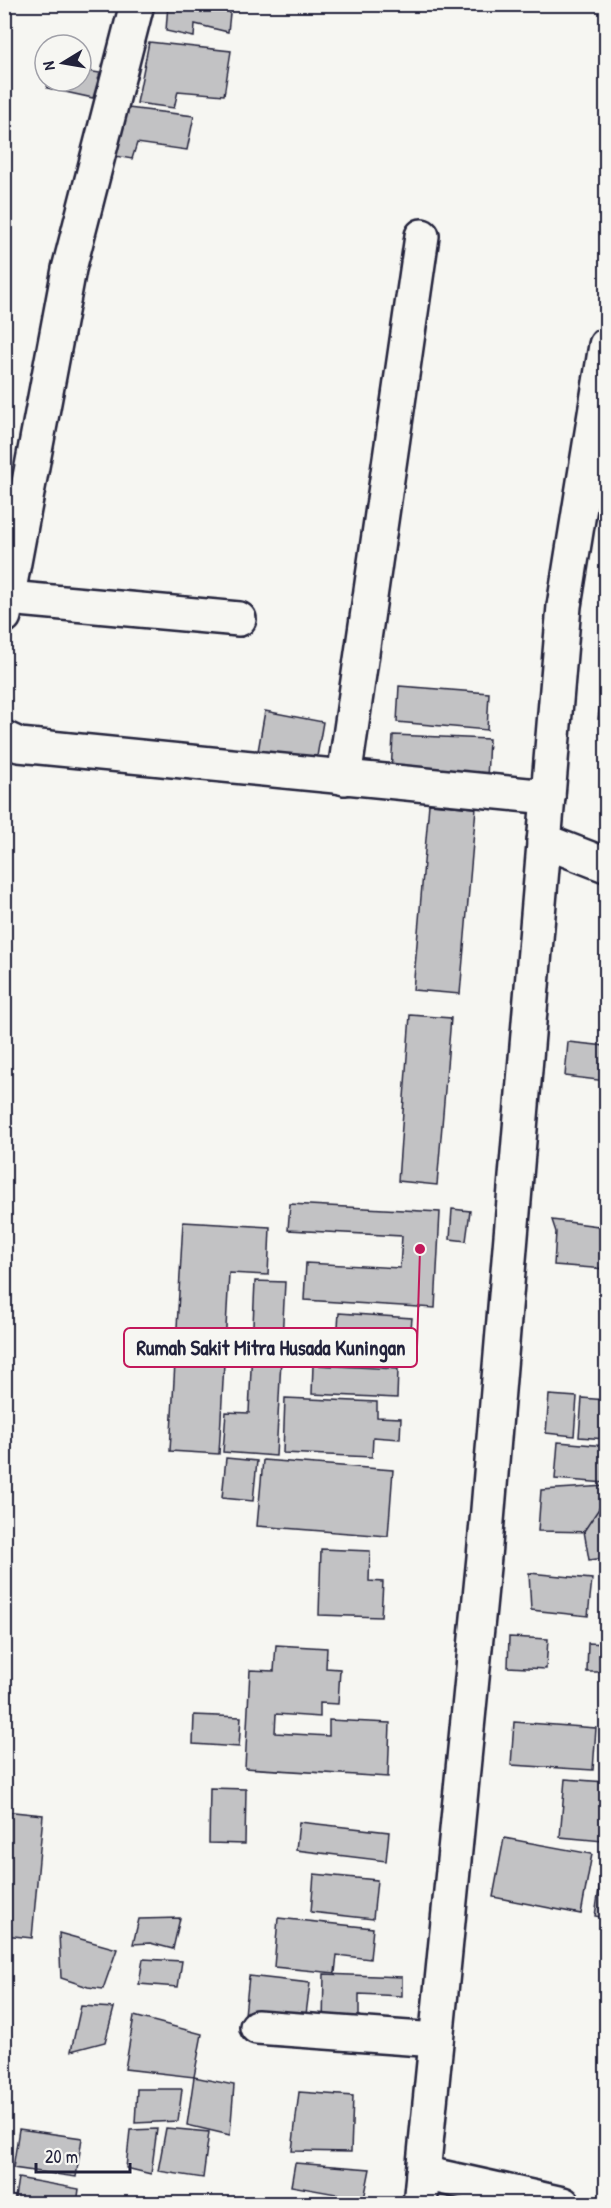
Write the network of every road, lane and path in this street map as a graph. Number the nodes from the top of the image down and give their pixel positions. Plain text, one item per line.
1 (137, 4) edge
2 (422, 237) dead end
3 (606, 345) edge
4 (6, 607) edge
5 (239, 620) dead end
6 (5, 739) edge
7 (344, 778) junction
8 (548, 797) junction
9 (544, 841) junction
10 (606, 866) edge
11 (257, 2027) dead end
12 (436, 2040) junction
13 (421, 2188) edge
14 (563, 2204) edge

1 - 4 street
2 - 7 street
3 - 8 street
4 - 5 street
6 - 7 street
7 - 8 street
8 - 9 street
9 - 10 street
9 - 12 street
11 - 12 street
12 - 13 street
13 - 14 street

